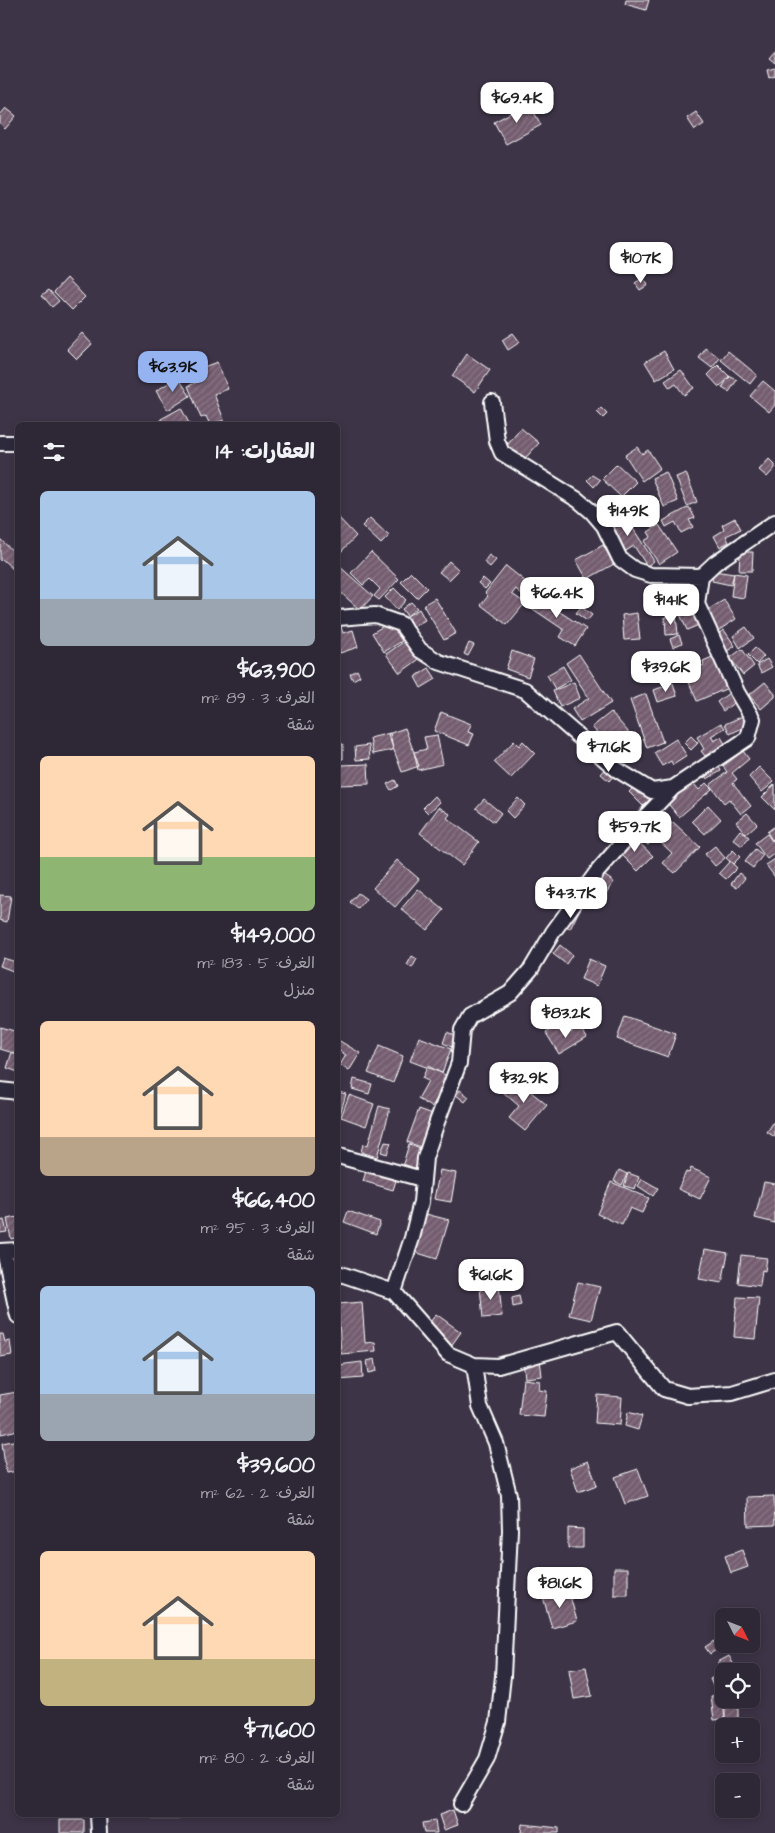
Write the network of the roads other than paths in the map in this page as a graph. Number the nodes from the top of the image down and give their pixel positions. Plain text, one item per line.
1 (492, 402) dead end
2 (15, 443) edge
3 (0, 444) edge
4 (775, 522) edge
5 (701, 576) junction
6 (340, 618) edge
7 (673, 788) junction
8 (0, 1090) edge
9 (15, 1092) edge
10 (340, 1157) edge
11 (422, 1179) junction
12 (7, 1251) edge
13 (340, 1274) edge
14 (394, 1292) junction
15 (15, 1298) edge
16 (474, 1365) junction
17 (775, 1380) edge
18 (461, 1804) dead end
19 (98, 1817) edge
20 (98, 1833) edge

1 - 5 street
2 - 3 street
4 - 5 street
5 - 7 street
6 - 7 street
7 - 11 street
8 - 9 street
10 - 11 street
11 - 14 street
12 - 15 street
13 - 14 street
14 - 16 street
16 - 17 street
16 - 18 street
19 - 20 street

